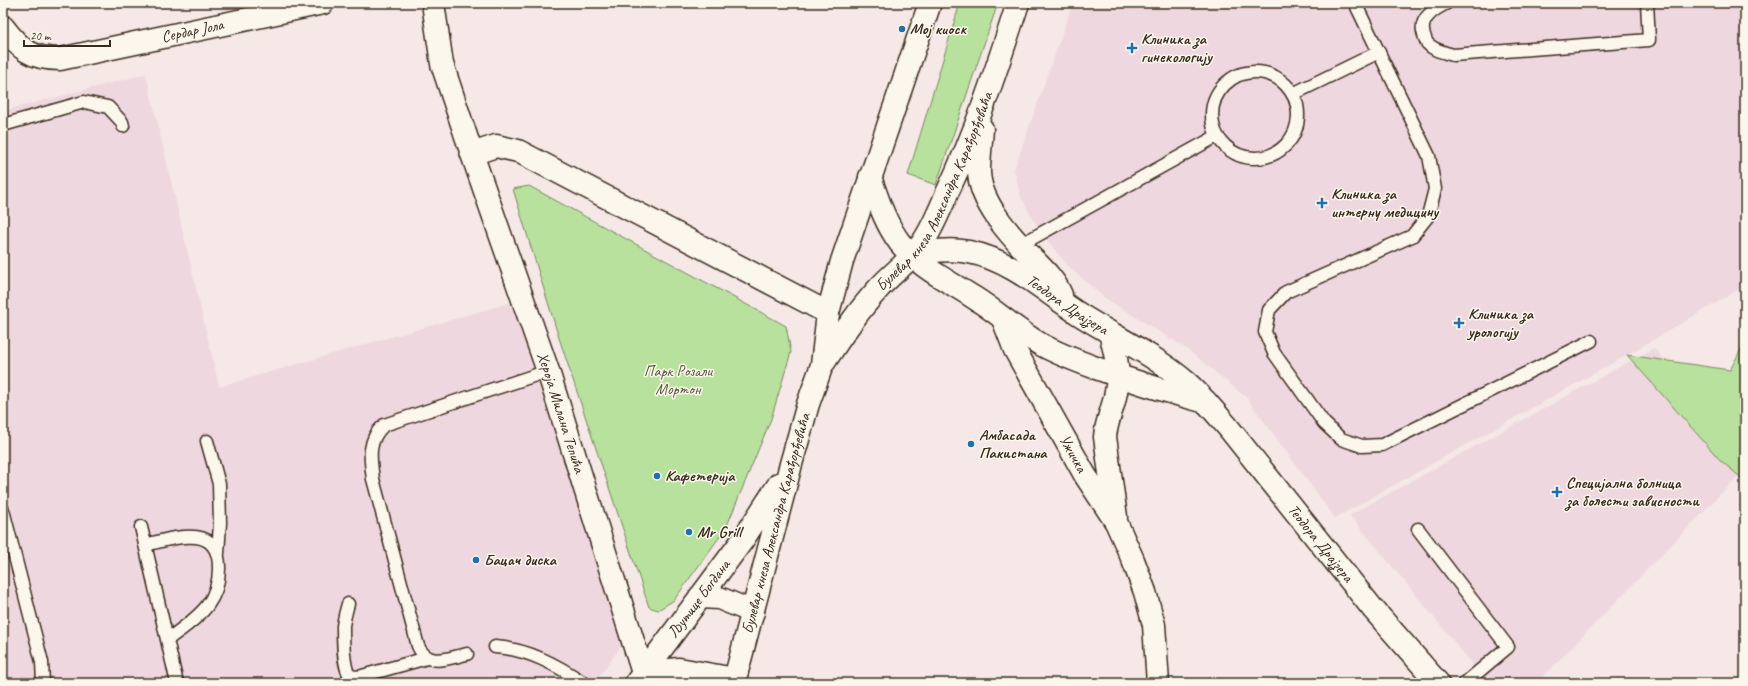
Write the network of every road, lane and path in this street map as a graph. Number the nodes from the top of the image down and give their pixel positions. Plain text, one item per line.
1 (323, 3) edge
2 (433, 3) edge
3 (930, 3) edge
4 (1018, 3) edge
5 (1355, 3) edge
6 (1447, 3) edge
7 (1647, 3) edge
8 (3, 27) edge
9 (1379, 52) junction
10 (1293, 94) junction
11 (984, 105) junction
12 (3, 125) edge
13 (123, 126) dead end
14 (1217, 136) junction
15 (472, 154) junction
16 (870, 177) junction
17 (1020, 246) junction
18 (913, 256) junction
19 (1064, 303) junction
20 (828, 313) junction
21 (1003, 319) junction
22 (1110, 333) junction
23 (1591, 341) dead end
24 (822, 365) junction
25 (548, 371) junction
26 (1118, 376) junction
27 (1206, 402) junction
28 (207, 441) dead end
29 (791, 464) junction
30 (3, 510) edge
31 (1116, 522) junction
32 (141, 527) dead end
33 (1418, 529) dead end
34 (146, 544) junction
35 (218, 554) junction
36 (700, 597) junction
37 (348, 604) dead end
38 (753, 612) junction
39 (167, 640) junction
40 (495, 647) dead end
41 (467, 654) dead end
42 (427, 658) junction
43 (640, 678) edge
44 (734, 681) edge
45 (43, 683) edge
46 (177, 683) edge
47 (584, 683) edge
48 (1158, 683) edge
49 (1438, 683) edge
50 (1465, 683) edge

1 - 8 main road, Сердар Јола
2 - 15 main road, Хероја Милана Тепића
3 - 16 main road, Булевар кнеза Александра Карађорђевића
4 - 11 main road, Булевар кнеза Александра Карађорђевића
5 - 9 lane
6 - 7 lane
9 - 10 lane
9 - 23 lane
10 - 14 lane
10 - 14 lane
11 - 17 main road
11 - 18 main road, Булевар кнеза Александра Карађорђевића
12 - 13 lane
14 - 17 lane
15 - 20 main road
15 - 25 main road, Хероја Милана Тепића
16 - 18 main road
16 - 20 main road, Булевар кнеза Александра Карађорђевића
17 - 19 main road
18 - 19 main road, Теодора Драјзера
18 - 21 main road
18 - 24 main road, Булевар кнеза Александра Карађорђевића
19 - 22 main road, Теодора Драјзера
20 - 24 main road, Булевар кнеза Александра Карађорђевића
21 - 26 main road
21 - 31 main road, Ужичка
22 - 26 main road, Ужичка
22 - 27 main road, Теодора Драјзера
24 - 29 main road, Булевар кнеза Александра Карађорђевића
25 - 42 lane
25 - 43 main road, Хероја Милана Тепића
26 - 27 main road
26 - 31 main road, Ужичка
27 - 49 main road, Теодора Драјзера
28 - 35 lane
29 - 36 main road, Љутице Богдана
29 - 38 main road, Булевар кнеза Александра Карађорђевића
30 - 45 lane
31 - 48 main road, Ужичка
32 - 34 lane
33 - 50 lane
34 - 35 lane
34 - 39 lane
35 - 39 lane
36 - 38 main road
36 - 43 main road, Љутице Богдана
37 - 42 lane
38 - 44 main road, Булевар кнеза Александра Карађорђевића
39 - 46 lane
40 - 47 lane
41 - 42 lane
43 - 44 main road

